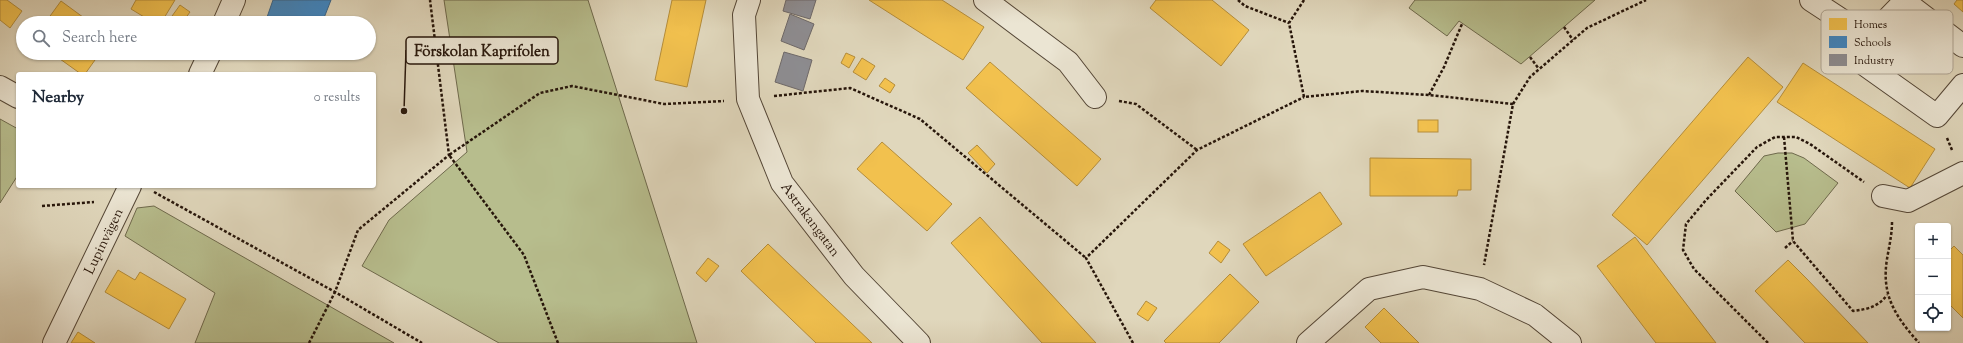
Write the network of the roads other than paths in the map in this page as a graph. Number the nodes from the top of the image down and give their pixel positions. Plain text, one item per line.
1 (234, 0) edge
2 (749, 0) edge
3 (985, 0) edge
4 (1811, 0) edge
5 (1905, 1) edge
6 (1826, 10) edge
7 (1896, 10) edge
8 (1917, 10) edge
9 (227, 16) edge
10 (1953, 38) edge
11 (1963, 46) edge
12 (207, 60) edge
13 (201, 72) edge
14 (1878, 74) edge
15 (1963, 85) edge
16 (0, 87) edge
17 (16, 96) edge
18 (1095, 97) road end
19 (1963, 173) edge
20 (126, 193) edge
21 (1883, 196) road end
22 (54, 343) edge
23 (919, 343) edge
24 (1308, 343) edge
25 (1570, 343) edge

1 - 9 street
2 - 23 street, Astrakangatan
3 - 18 street
4 - 6 street
5 - 7 street
5 - 8 street
10 - 11 street
12 - 13 street
14 - 15 street
16 - 17 street
19 - 21 street
20 - 22 street, Lupinvägen
24 - 25 street

